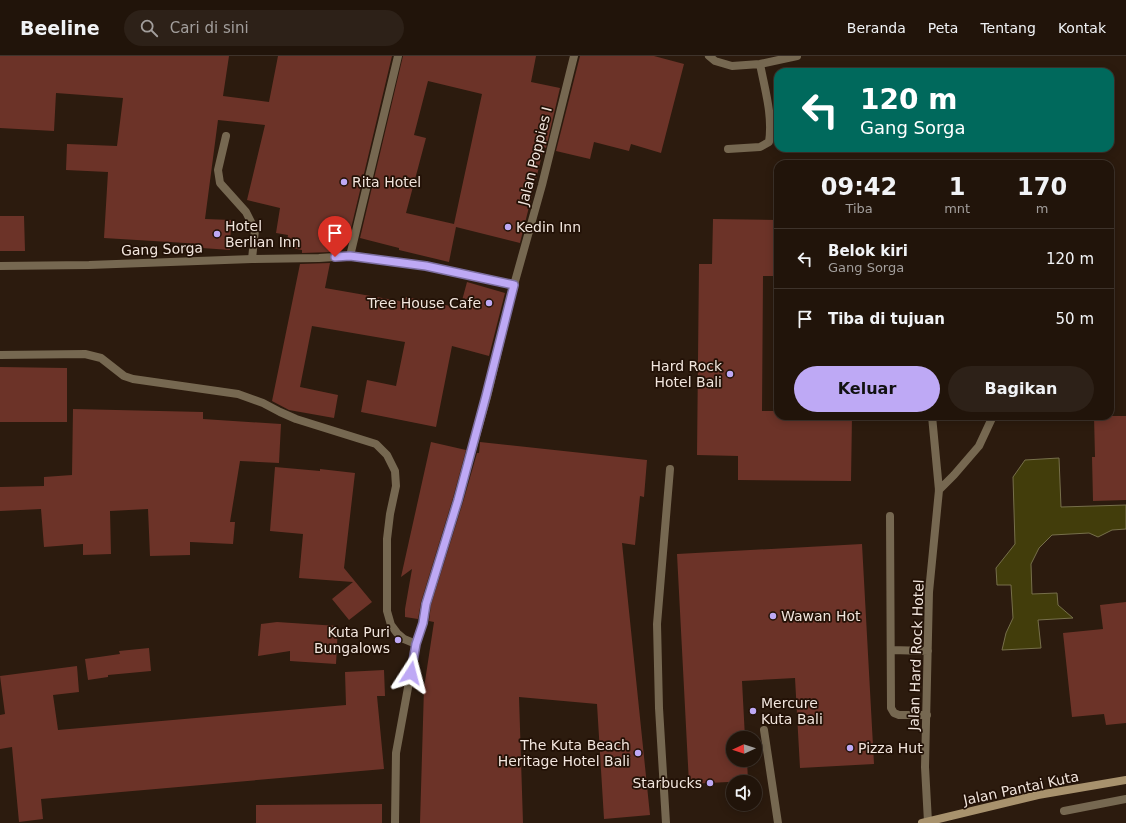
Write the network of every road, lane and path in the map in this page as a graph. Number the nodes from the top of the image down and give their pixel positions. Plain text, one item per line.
1 (398, 56) edge
2 (574, 56) edge
3 (709, 56) edge
4 (797, 56) edge
5 (760, 64) junction
6 (226, 136) dead end
7 (728, 149) dead end
8 (350, 256) junction
9 (252, 259) junction
10 (0, 266) edge
11 (514, 285) junction
12 (0, 355) edge
13 (932, 420) edge
14 (992, 420) edge
15 (670, 469) dead end
16 (939, 490) junction
17 (890, 516) dead end
18 (416, 644) junction
19 (891, 650) junction
20 (928, 651) junction
21 (927, 715) junction
22 (764, 730) dead end
23 (1126, 780) edge
24 (1126, 799) edge
25 (1064, 810) dead end
26 (925, 822) edge
27 (395, 823) edge
28 (666, 823) edge
29 (778, 823) edge

1 - 8 street
2 - 11 street, Jalan Poppies I
3 - 5 street
4 - 5 street
5 - 7 street
6 - 9 street
8 - 9 street, Gang Sorga
8 - 11 street, Gang Sorga
9 - 10 street, Gang Sorga
11 - 18 street, Jalan Poppies I
12 - 18 street
13 - 16 street, Jalan Hard Rock Hotel
14 - 16 street
15 - 28 street
16 - 20 street, Jalan Hard Rock Hotel
17 - 19 street
18 - 27 street, Jalan Poppies I
19 - 20 street
19 - 21 street
20 - 21 street, Jalan Hard Rock Hotel
21 - 26 street, Jalan Hard Rock Hotel
22 - 29 street
23 - 26 main road, Jalan Pantai Kuta
24 - 25 street

